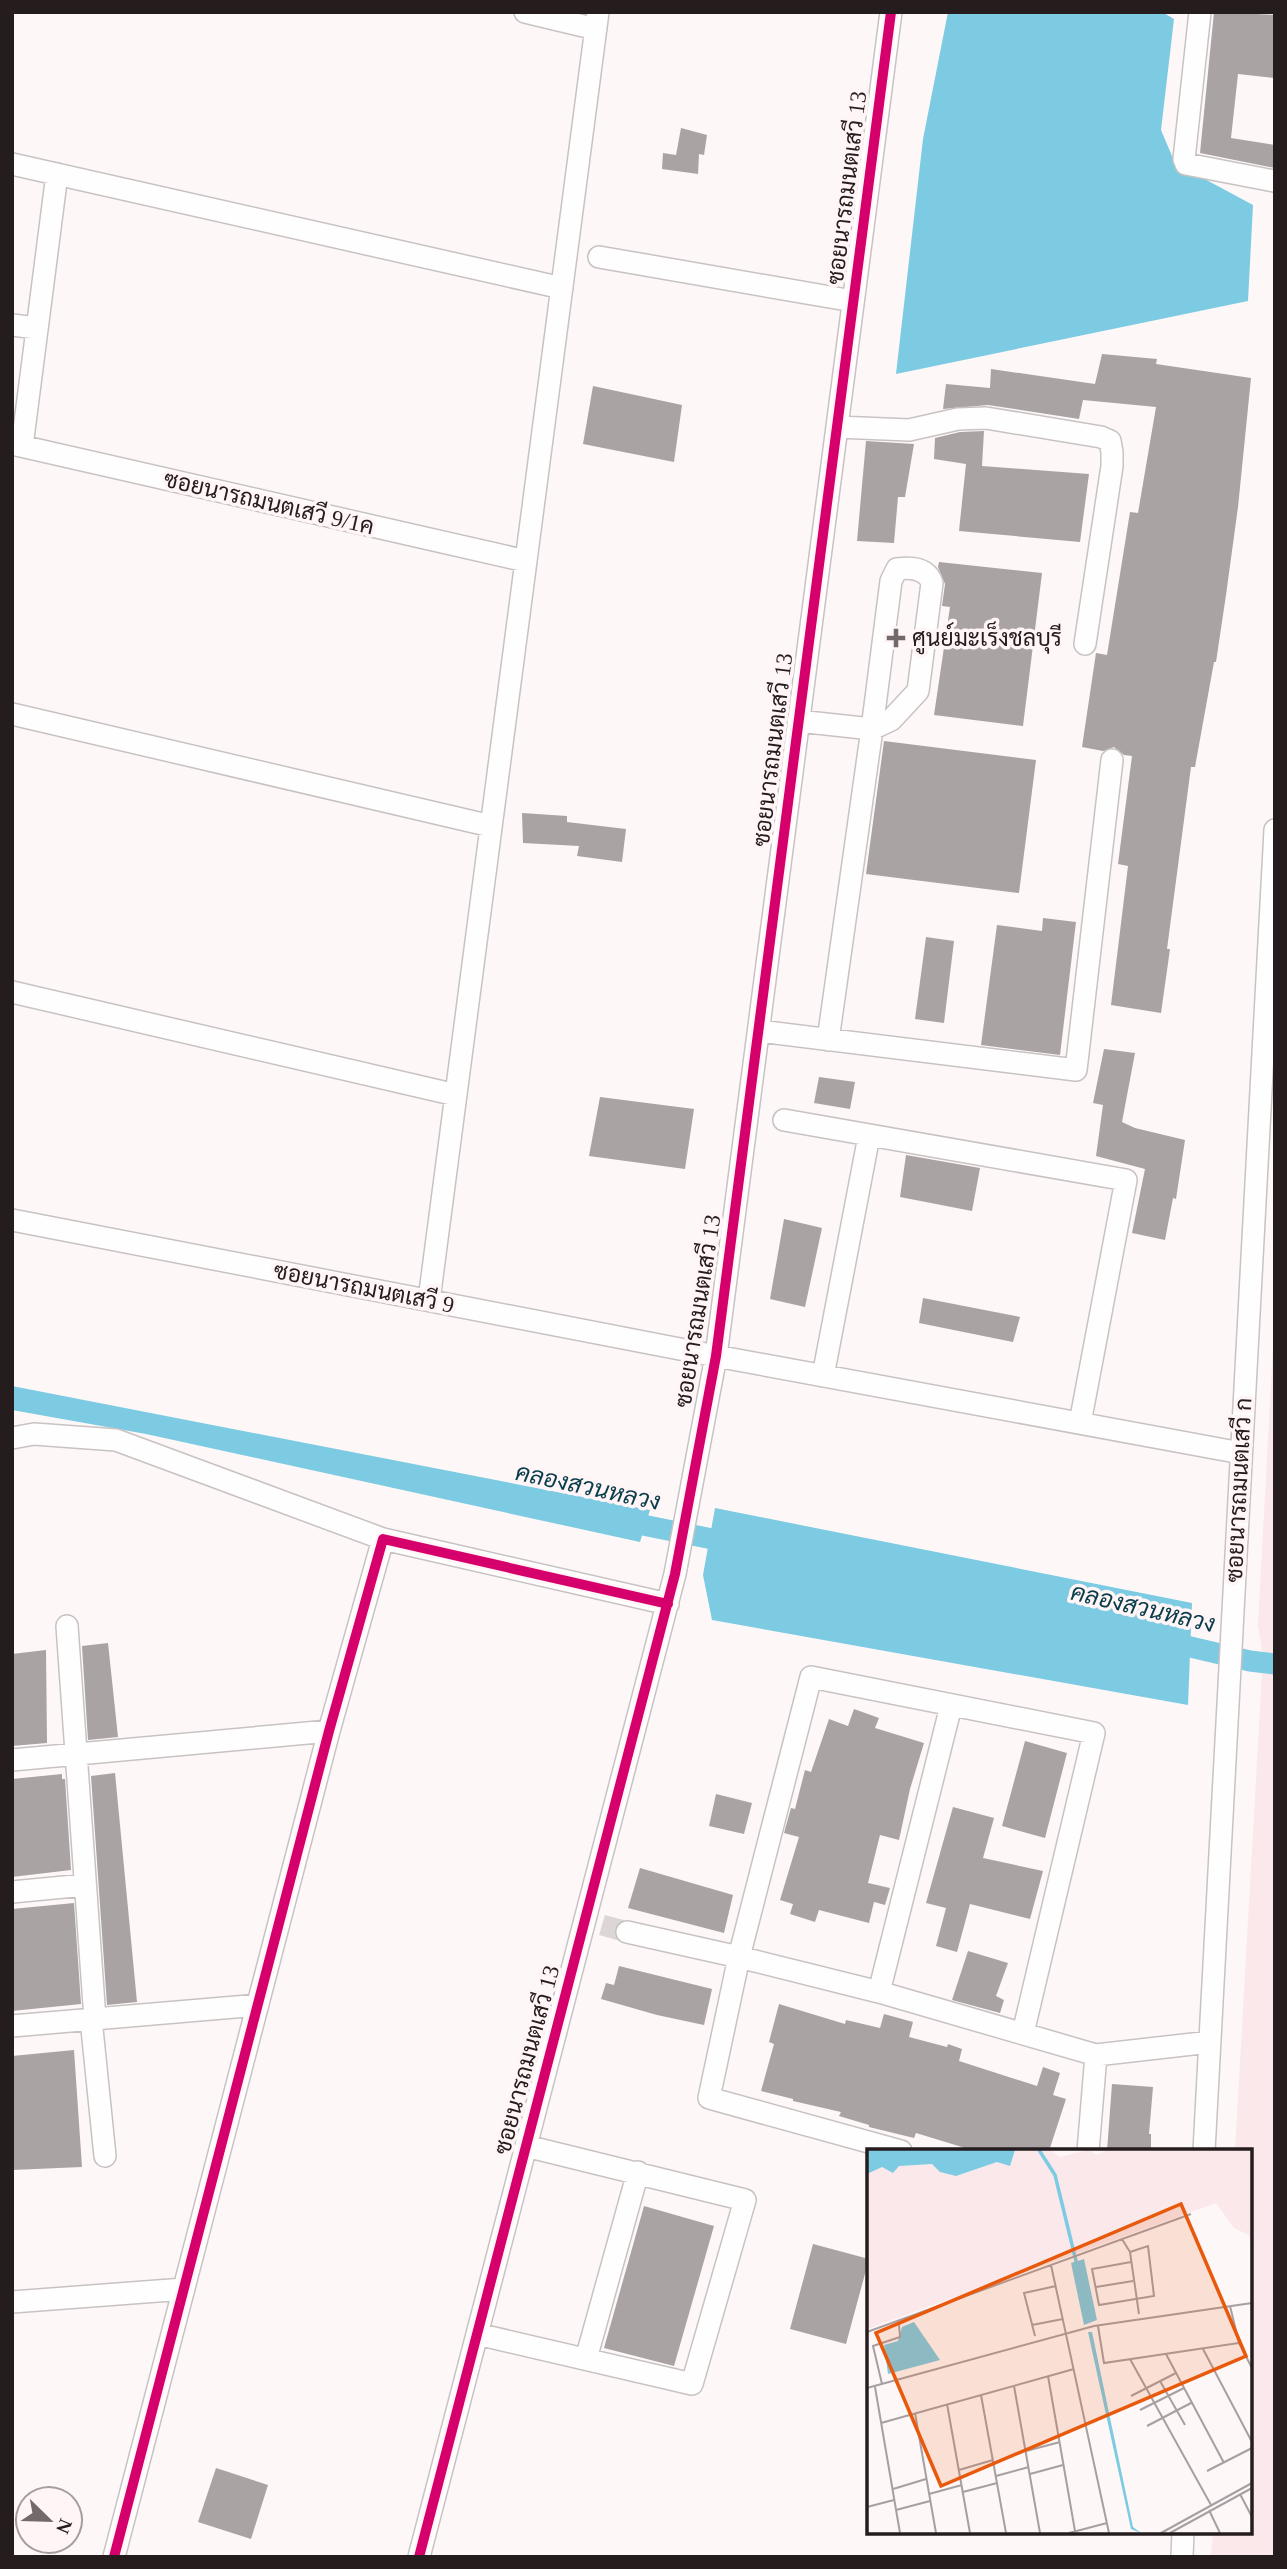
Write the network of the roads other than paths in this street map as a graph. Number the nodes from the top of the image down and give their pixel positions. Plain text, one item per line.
1 (525, 12) edge
2 (891, 12) edge
3 (1200, 12) edge
4 (597, 21) edge
5 (12, 164) edge
6 (57, 174) junction
7 (1274, 181) edge
8 (599, 257) dead end
9 (562, 288) junction
10 (853, 301) junction
11 (12, 325) edge
12 (37, 328) junction
13 (837, 427) junction
14 (17, 445) edge
15 (526, 561) junction
16 (1085, 644) dead end
17 (12, 715) edge
18 (798, 721) junction
19 (872, 729) junction
20 (1112, 760) dead end
21 (491, 826) junction
22 (1275, 830) edge
23 (12, 992) edge
24 (759, 1031) junction
25 (828, 1040) junction
26 (456, 1095) junction
27 (784, 1120) dead end
28 (869, 1136) junction
29 (12, 1220) edge
30 (429, 1300) junction
31 (716, 1356) junction
32 (823, 1376) junction
33 (1080, 1423) junction
34 (12, 1438) edge
35 (1241, 1453) junction
36 (383, 1539) junction
37 (668, 1604) junction
38 (67, 1626) dead end
39 (951, 1706) junction
40 (330, 1731) junction
41 (75, 1755) junction
42 (12, 1760) edge
43 (85, 1885) junction
44 (12, 1892) edge
45 (627, 1932) tunnel mouth
46 (739, 1957) junction
47 (878, 1992) junction
48 (258, 2006) junction
49 (93, 2019) junction
50 (12, 2026) edge
51 (1023, 2033) junction
52 (1210, 2042) junction
53 (1096, 2055) junction
54 (526, 2146) junction
55 (894, 2149) edge
56 (1088, 2149) edge
57 (1204, 2149) edge
58 (105, 2156) dead end
59 (638, 2172) junction
60 (184, 2289) junction
61 (12, 2302) edge
62 (477, 2334) junction
63 (586, 2359) junction
64 (1183, 2534) edge
65 (114, 2557) edge
66 (419, 2557) edge
67 (1182, 2557) edge

1 - 4 street
2 - 10 street, ซอยนารถมนตเสวี 13
3 - 7 street
4 - 9 street
5 - 6 street
6 - 9 street
6 - 12 street
8 - 10 street
9 - 15 street
10 - 13 street, ซอยนารถมนตเสวี 13
11 - 12 street
12 - 14 street
13 - 16 street
13 - 18 street, ซอยนารถมนตเสวี 13
14 - 15 street, ซอยนารถมนตเสวี 9/1ค
15 - 21 street
17 - 21 street
18 - 19 street
18 - 24 street, ซอยนารถมนตเสวี 13
19 - 19 street
19 - 25 street
20 - 25 street
21 - 26 street
22 - 35 street, ซอยนารถมนตเสวี ก
23 - 26 street
24 - 25 street
24 - 31 street, ซอยนารถมนตเสวี 13
26 - 30 street
27 - 28 street
28 - 32 street
28 - 33 street
29 - 30 street, ซอยนารถมนตเสวี 9
30 - 31 street, ซอยนารถมนตเสวี 9
31 - 32 street, ซอยนารถมนตเสวี 9
31 - 37 street, ซอยนารถมนตเสวี 13
32 - 33 street, ซอยนารถมนตเสวี 9
33 - 35 street, ซอยนารถมนตเสวี 9
34 - 36 street
35 - 52 street, ซอยนารถมนตเสวี ก
36 - 37 street
36 - 40 street
37 - 54 street, ซอยนารถมนตเสวี 13
38 - 41 street
39 - 46 street
39 - 47 street
39 - 51 street
40 - 41 street
40 - 48 street
41 - 42 street
41 - 43 street
43 - 44 street
43 - 49 street
45 - 46 street
46 - 47 street
46 - 55 street
47 - 51 street
48 - 49 street
48 - 60 street
49 - 50 street
49 - 58 street
51 - 53 street
52 - 53 street
52 - 57 street, ซอยนารถมนตเสวี ก
53 - 56 street
54 - 59 street
54 - 62 street, ซอยนารถมนตเสวี 13
59 - 63 street
59 - 63 street
60 - 61 street
60 - 65 street
62 - 63 street
62 - 66 street, ซอยนารถมนตเสวี 13
64 - 67 street

